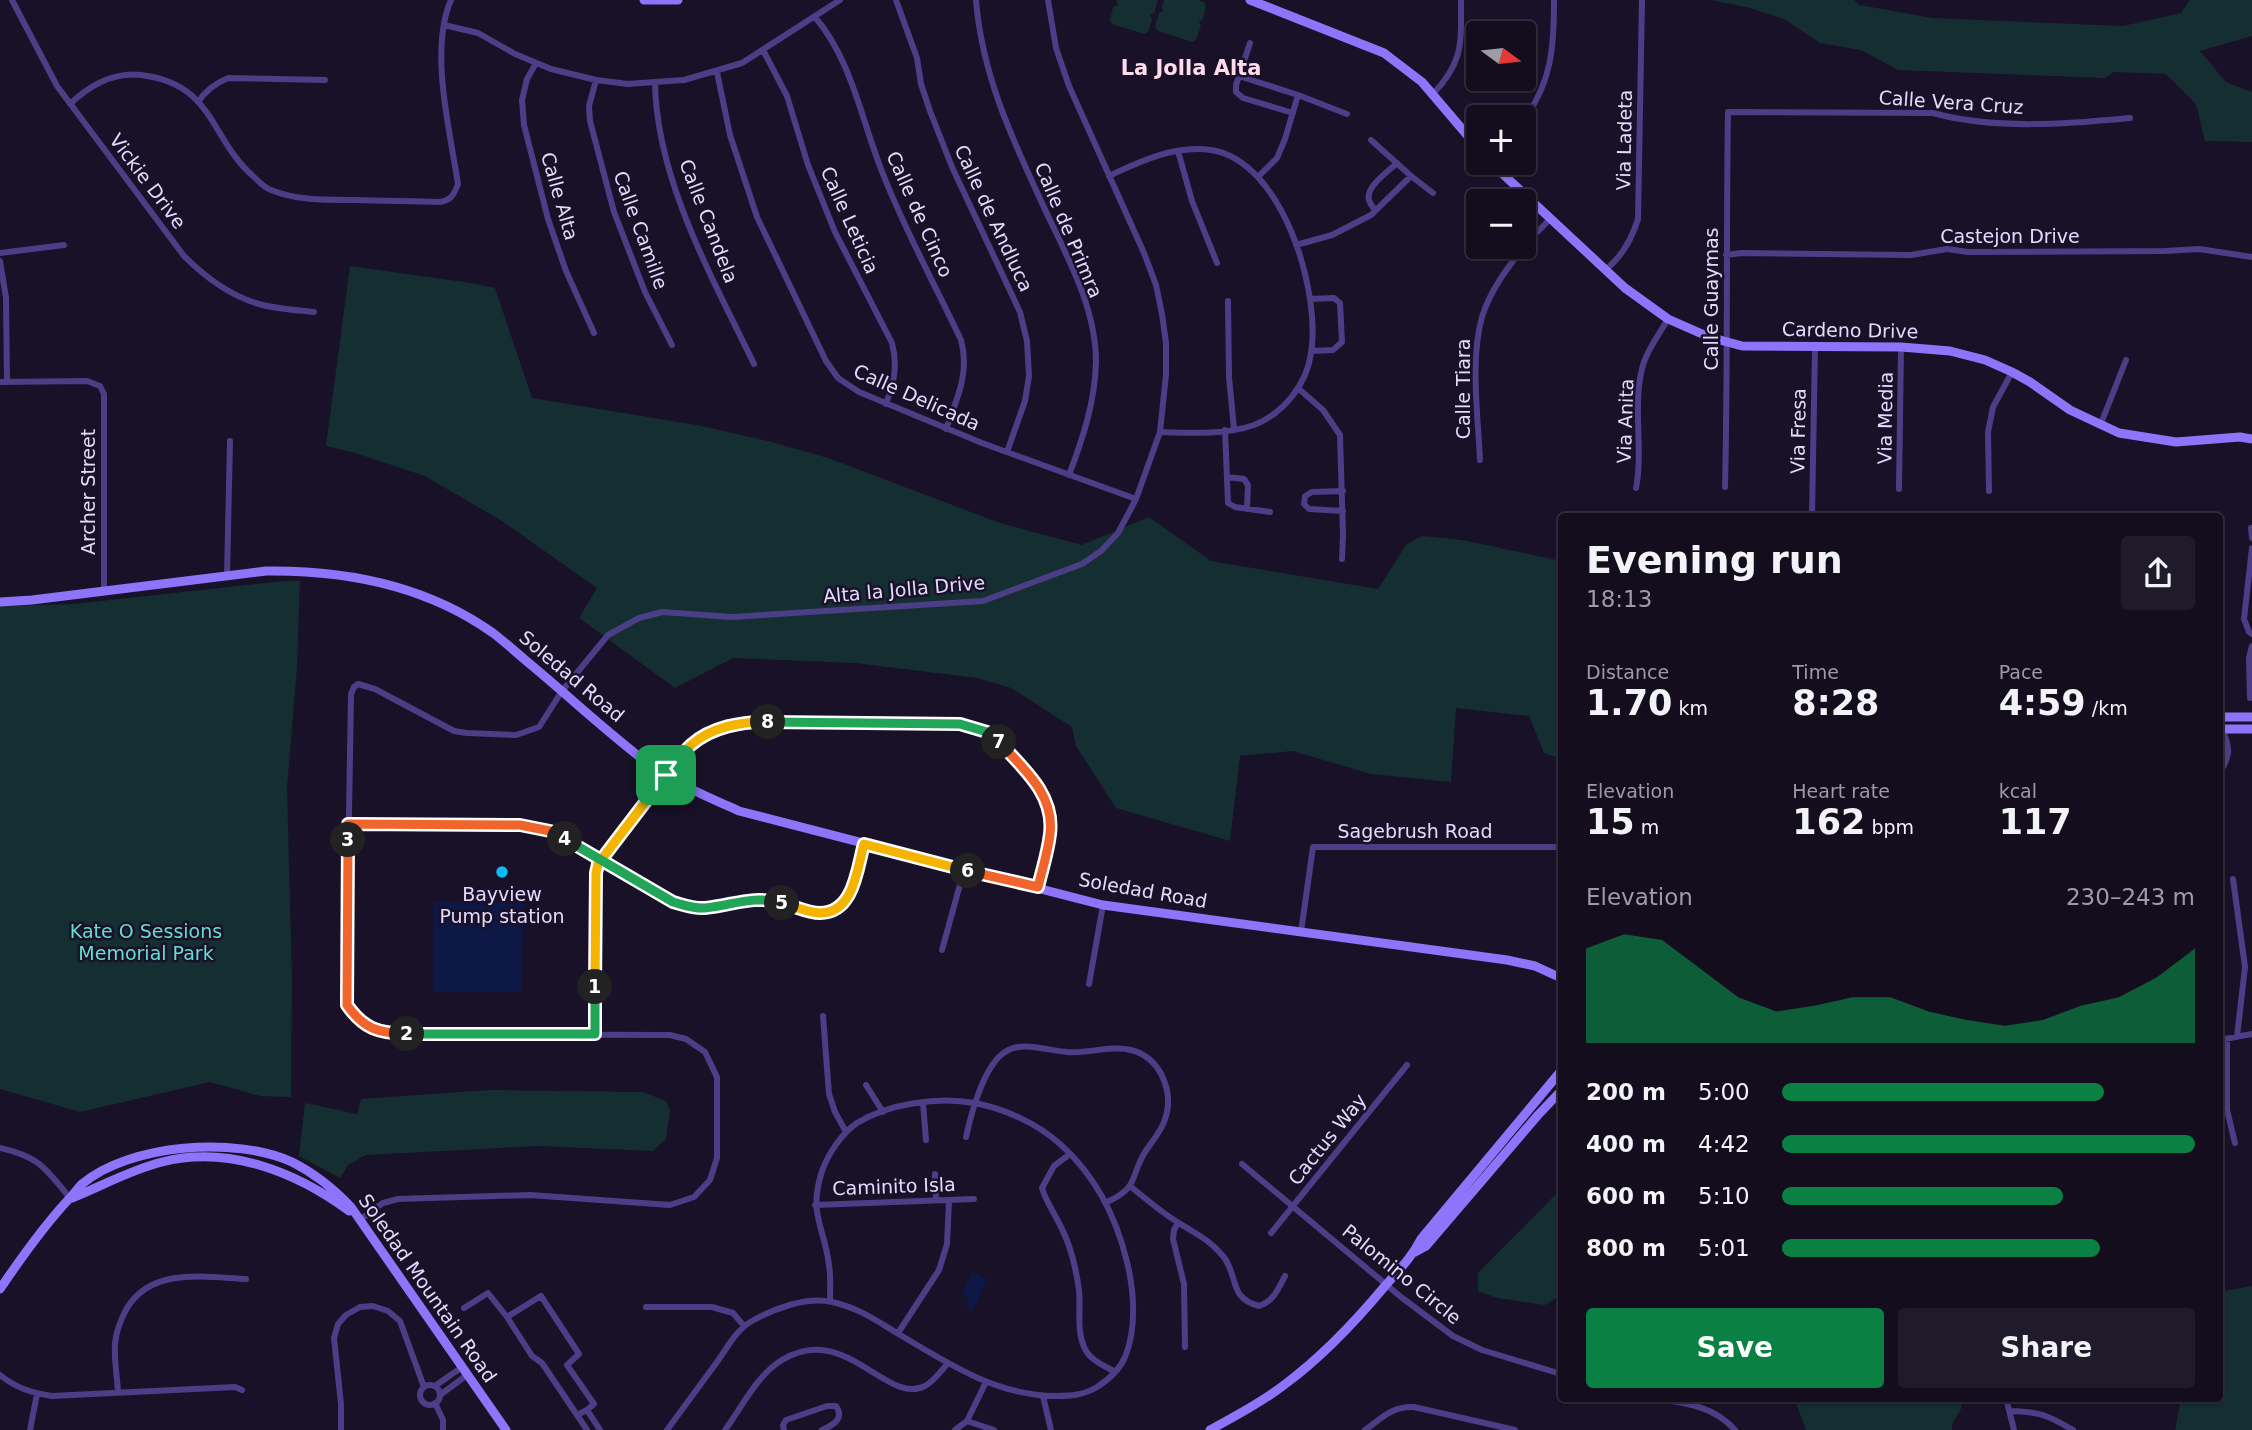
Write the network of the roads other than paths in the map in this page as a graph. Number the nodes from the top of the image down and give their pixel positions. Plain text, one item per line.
1 (12, 0) edge
2 (450, 0) edge
3 (644, 0) edge
4 (678, 0) edge
5 (840, 0) edge
6 (896, 0) edge
7 (976, 0) edge
8 (1048, 0) edge
9 (1250, 0) edge
10 (1461, 0) edge
11 (1554, 0) edge
12 (1642, 0) edge
13 (815, 17) junction
14 (444, 25) junction
15 (1250, 43) dead end
16 (763, 50) junction
17 (536, 63) junction
18 (717, 72) junction
19 (1239, 76) junction
20 (324, 80) dead end
21 (596, 80) junction
22 (655, 82) junction
23 (1298, 95) junction
24 (1432, 95) junction
25 (198, 102) junction
26 (70, 104) junction
27 (1534, 105) edge
28 (1728, 112) joint
29 (1293, 113) junction
30 (1347, 114) dead end
31 (2130, 118) dead end
32 (1466, 134) edge
33 (1371, 139) dead end
34 (1178, 151) junction
35 (1397, 163) junction
36 (1504, 175) edge
37 (1109, 176) junction
38 (1411, 176) junction
39 (1258, 177) junction
40 (1433, 193) dead end
41 (1375, 211) junction
42 (1550, 219) junction
43 (1536, 234) edge
44 (64, 245) dead end
45 (1296, 245) junction
46 (0, 253) edge
47 (1726, 255) junction
48 (2252, 257) edge
49 (1514, 259) edge
50 (0, 261) edge
51 (1217, 263) dead end
52 (1605, 270) junction
53 (1310, 299) junction
54 (1228, 301) dead end
55 (314, 312) dead end
56 (1668, 319) junction
57 (594, 333) dead end
58 (1727, 342) junction
59 (672, 345) dead end
60 (1815, 347) junction
61 (1901, 347) junction
62 (1312, 351) junction
63 (2126, 360) dead end
64 (754, 364) dead end
65 (2012, 372) junction
66 (3, 382) edge
67 (1299, 389) junction
68 (886, 404) junction
69 (2100, 426) junction
70 (946, 429) junction
71 (1234, 429) junction
72 (1225, 430) junction
73 (1160, 432) junction
74 (2252, 439) edge
75 (230, 441) dead end
76 (1007, 452) junction
77 (1480, 460) dead end
78 (1069, 475) junction
79 (1227, 477) junction
80 (1725, 487) dead end
81 (1636, 488) dead end
82 (1899, 489) dead end
83 (1343, 491) junction
84 (1989, 491) dead end
85 (1136, 499) junction
86 (1247, 509) junction
87 (1343, 510) junction
88 (1270, 512) dead end
89 (1812, 513) edge
90 (2250, 528) edge
91 (2252, 538) edge
92 (2252, 548) edge
93 (1342, 559) dead end
94 (227, 576) junction
95 (104, 591) junction
96 (0, 602) edge
97 (2252, 634) edge
98 (2252, 646) edge
99 (562, 691) junction
100 (2250, 698) dead end
101 (2223, 717) edge
102 (2252, 717) edge
103 (2252, 729) edge
104 (2223, 730) edge
105 (2223, 734) edge
106 (2223, 767) edge
107 (666, 775) junction
108 (348, 824) junction
109 (864, 844) junction
110 (1558, 847) edge
111 (601, 860) junction
112 (964, 870) junction
113 (2233, 879) dead end
114 (1038, 887) junction
115 (1103, 905) junction
116 (1301, 932) junction
117 (942, 950) dead end
118 (1558, 977) edge
119 (1089, 984) dead end
120 (822, 1016) dead end
121 (595, 1034) junction
122 (2252, 1034) edge
123 (2236, 1037) junction
124 (2223, 1040) edge
125 (1407, 1065) dead end
126 (1558, 1075) edge
127 (866, 1085) dead end
128 (1558, 1094) edge
129 (923, 1103) junction
130 (974, 1103) junction
131 (883, 1112) junction
132 (846, 1132) junction
133 (966, 1137) dead end
134 (926, 1140) dead end
135 (2235, 1143) dead end
136 (0, 1148) edge
137 (1070, 1154) junction
138 (1242, 1164) dead end
139 (935, 1174) dead end
140 (1130, 1186) junction
141 (70, 1198) junction
142 (974, 1199) dead end
143 (936, 1200) junction
144 (949, 1201) junction
145 (1107, 1202) junction
146 (815, 1205) junction
147 (1293, 1206) junction
148 (361, 1219) junction
149 (1178, 1223) junction
150 (1271, 1233) dead end
151 (1415, 1252) junction
152 (1286, 1276) dead end
153 (246, 1279) dead end
154 (1387, 1284) junction
155 (0, 1289) edge
156 (830, 1301) junction
157 (646, 1307) dead end
158 (464, 1308) dead end
159 (507, 1317) junction
160 (744, 1326) junction
161 (898, 1333) junction
162 (1185, 1347) dead end
163 (948, 1363) junction
164 (465, 1371) junction
165 (1115, 1372) junction
166 (1558, 1373) edge
167 (0, 1376) edge
168 (986, 1382) junction
169 (435, 1386) junction
170 (424, 1387) junction
171 (242, 1390) dead end
172 (118, 1392) junction
173 (37, 1394) junction
174 (440, 1395) junction
175 (1043, 1396) junction
176 (1673, 1402) edge
177 (2008, 1402) edge
178 (435, 1404) junction
179 (587, 1410) junction
180 (2011, 1411) junction
181 (577, 1415) junction
182 (967, 1421) junction
183 (30, 1430) edge
184 (341, 1430) edge
185 (443, 1430) edge
186 (506, 1430) edge
187 (587, 1430) edge
188 (600, 1430) edge
189 (667, 1430) edge
190 (725, 1430) edge
191 (784, 1430) edge
192 (822, 1430) edge
193 (955, 1430) edge
194 (994, 1430) edge
195 (1051, 1430) edge
196 (1210, 1430) edge
197 (1365, 1430) edge
198 (1515, 1430) edge
199 (1735, 1430) edge
200 (2014, 1430) edge
201 (2073, 1430) edge

1 - 26 street, Vickie Drive
2 - 14 street
3 - 4 street
5 - 13 street
6 - 76 street, Calle de Andluca
7 - 78 street, Calle de Primra
8 - 37 street, Alta la Jolla Drive
9 - 24 street
10 - 24 street
11 - 27 street
12 - 52 street, Via Ladeta
13 - 16 street
13 - 70 street, Calle de Cinco
14 - 17 street
14 - 25 street
15 - 19 street
16 - 18 street
16 - 68 street, Calle Leticia
17 - 21 street
17 - 57 street, Calle Alta
18 - 22 street
18 - 68 street, Calle Delicada
19 - 23 street
19 - 29 street
20 - 25 street
21 - 22 street
21 - 59 street, Calle Camille
22 - 64 street, Calle Candela
23 - 29 street
23 - 30 street
24 - 32 street
25 - 26 street
26 - 55 street, Vickie Drive
28 - 31 street, Calle Vera Cruz
28 - 47 street, Calle Guaymas
29 - 39 street
33 - 35 street
34 - 37 street
34 - 39 street
34 - 51 street
35 - 38 street
35 - 41 street
36 - 42 street, Cardeno Drive
37 - 73 street, Alta la Jolla Drive
38 - 40 street
38 - 41 street
39 - 45 street
41 - 45 street
42 - 43 street, Calle Tiara
42 - 52 street, Cardeno Drive
44 - 46 street
45 - 53 street
47 - 48 street, Castejon Drive
47 - 58 street, Calle Guaymas
49 - 77 street, Calle Tiara
50 - 66 street
52 - 56 street, Cardeno Drive
53 - 62 street
53 - 62 street
54 - 71 street
56 - 58 street, Cardeno Drive
56 - 81 street, Via Anita
58 - 60 street, Cardeno Drive
58 - 80 street, Calle Guaymas
60 - 61 street, Cardeno Drive
60 - 89 street, Via Fresa
61 - 65 street, Cardeno Drive
61 - 82 street, Via Media
62 - 67 street
63 - 69 street
65 - 69 street, Cardeno Drive
65 - 84 street
66 - 95 street, Archer Street
67 - 71 street
67 - 83 street
68 - 70 street, Calle Delicada
69 - 74 street, Cardeno Drive
70 - 76 street, Calle Delicada
71 - 72 street
72 - 73 street
72 - 79 street
73 - 85 street, Alta la Jolla Drive
75 - 94 street
76 - 78 street, Calle Delicada
78 - 85 street, Calle Delicada
79 - 86 street
79 - 86 street
83 - 87 street
83 - 87 street
85 - 99 street, Alta la Jolla Drive
86 - 88 street
87 - 93 street
90 - 91 street
92 - 97 street
94 - 95 street, Soledad Road
94 - 99 street, Soledad Road
95 - 96 street, Soledad Road
98 - 100 street
99 - 107 street, Soledad Road
99 - 108 street, Alta la Jolla Drive
101 - 102 street
103 - 104 street
105 - 106 street
107 - 109 street, Soledad Road
107 - 111 street
107 - 114 street
108 - 111 street
108 - 121 street
109 - 111 street
109 - 112 street, Soledad Road
110 - 116 street, Sagebrush Road
111 - 121 street
112 - 114 street, Soledad Road
112 - 117 street
113 - 123 street
114 - 115 street, Soledad Road
115 - 116 street, Soledad Road
115 - 119 street
116 - 118 street, Soledad Road
120 - 132 street
121 - 148 street
122 - 123 street
123 - 124 street
124 - 135 street
125 - 147 street, Cactus Way
126 - 151 street
127 - 131 street
128 - 151 street
129 - 130 street
129 - 131 street
129 - 134 street
130 - 133 street
130 - 137 street
130 - 140 street
131 - 132 street
132 - 146 street
136 - 141 street
137 - 145 street
137 - 165 street
138 - 147 street, Palomino Circle
139 - 143 street
140 - 145 street
140 - 149 street
141 - 148 street
141 - 148 street, Soledad Mountain Road
141 - 155 street, Soledad Mountain Road
142 - 144 street, Caminito Isla
143 - 144 street, Caminito Isla
143 - 146 street, Caminito Isla
144 - 161 street
145 - 165 street
146 - 156 street
147 - 150 street, Cactus Way
147 - 154 street, Palomino Circle
148 - 164 street, Soledad Mountain Road
149 - 152 street
149 - 162 street
151 - 154 street
153 - 172 street
154 - 166 street, Palomino Circle
154 - 196 street
156 - 160 street
156 - 161 street
157 - 160 street
158 - 159 street
159 - 179 street
159 - 181 street
160 - 189 street
161 - 163 street
163 - 168 street
163 - 190 street
164 - 169 street
164 - 174 street
164 - 186 street, Soledad Mountain Road
165 - 175 street
167 - 173 street
168 - 175 street
168 - 182 street
169 - 170 street
169 - 174 street
170 - 178 street
170 - 184 street
171 - 172 street
172 - 173 street
173 - 183 street
174 - 178 street
175 - 195 street
176 - 199 street
177 - 180 street
178 - 185 street
179 - 181 street
179 - 188 street
180 - 200 street
180 - 201 street
181 - 187 street
182 - 193 street
182 - 194 street
191 - 192 street
197 - 198 street

